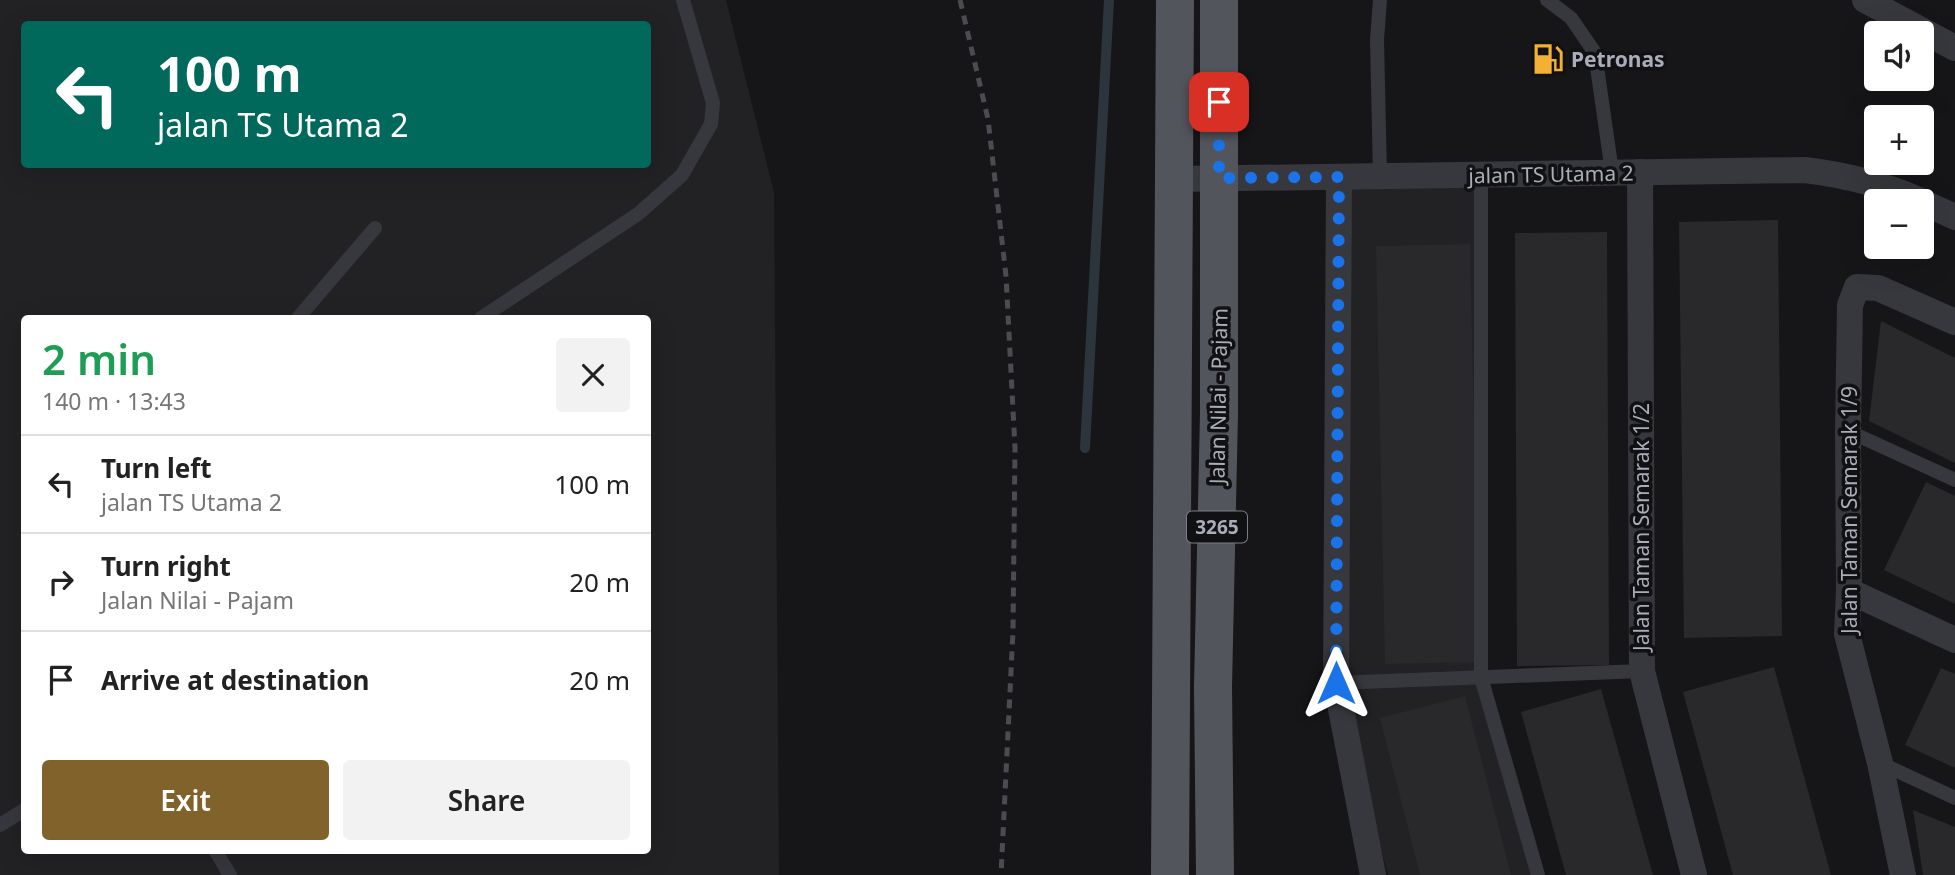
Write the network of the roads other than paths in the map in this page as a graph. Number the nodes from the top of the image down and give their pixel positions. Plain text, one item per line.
1 (683, 0) edge
2 (1175, 0) edge
3 (1219, 0) edge
4 (1380, 0) edge
5 (1547, 0) edge
6 (1865, 0) edge
7 (1955, 48) edge
8 (1640, 172) junction
9 (1612, 173) junction
10 (1481, 175) junction
11 (1380, 176) junction
12 (1339, 177) junction
13 (1219, 178) junction
14 (1175, 179) junction
15 (1893, 189) edge
16 (1934, 207) edge
17 (1955, 216) edge
18 (375, 228) dead end
19 (301, 315) edge
20 (486, 315) edge
21 (1955, 322) edge
22 (1848, 431) junction
23 (1955, 480) edge
24 (1849, 591) junction
25 (1955, 640) edge
26 (1642, 671) junction
27 (1482, 677) junction
28 (1336, 683) junction
29 (1880, 764) junction
30 (1955, 798) edge
31 (21, 812) edge
32 (0, 825) edge
33 (217, 854) edge
34 (230, 875) edge
35 (1170, 875) edge
36 (1215, 875) edge
37 (1373, 875) edge
38 (1538, 875) edge
39 (1694, 875) edge
40 (1903, 875) edge

1 - 20 lane
2 - 14 main road, Jalan Nilai - Pajam / 3265
3 - 13 main road, Jalan Nilai - Pajam / 3265
4 - 11 lane
5 - 9 lane
6 - 7 street
8 - 9 street, jalan TS Utama 2
8 - 15 street, jalan TS Utama 2
8 - 26 street, Jalan Taman Semarak 1/2
9 - 10 street, jalan TS Utama 2
10 - 11 street, jalan TS Utama 2
10 - 27 lane
11 - 12 street, jalan TS Utama 2
12 - 13 street, jalan TS Utama 2
12 - 28 street
13 - 14 street, jalan TS Utama 2
13 - 36 main road, Jalan Nilai - Pajam / 3265
14 - 35 main road, Jalan Nilai - Pajam / 3265
16 - 17 street, jalan TS Utama 2
18 - 19 lane
21 - 22 street, Jalan Taman Semarak 1/9
22 - 23 lane
22 - 24 street, Jalan Taman Semarak 1/9
24 - 25 street
24 - 29 street, Jalan Taman Semarak 1/9
26 - 27 lane
26 - 39 street, Jalan Taman Semarak 1/2
27 - 28 lane
27 - 38 lane
28 - 37 street
29 - 30 lane
29 - 40 street, Jalan Taman Semarak 1/9
31 - 32 lane
33 - 34 lane

